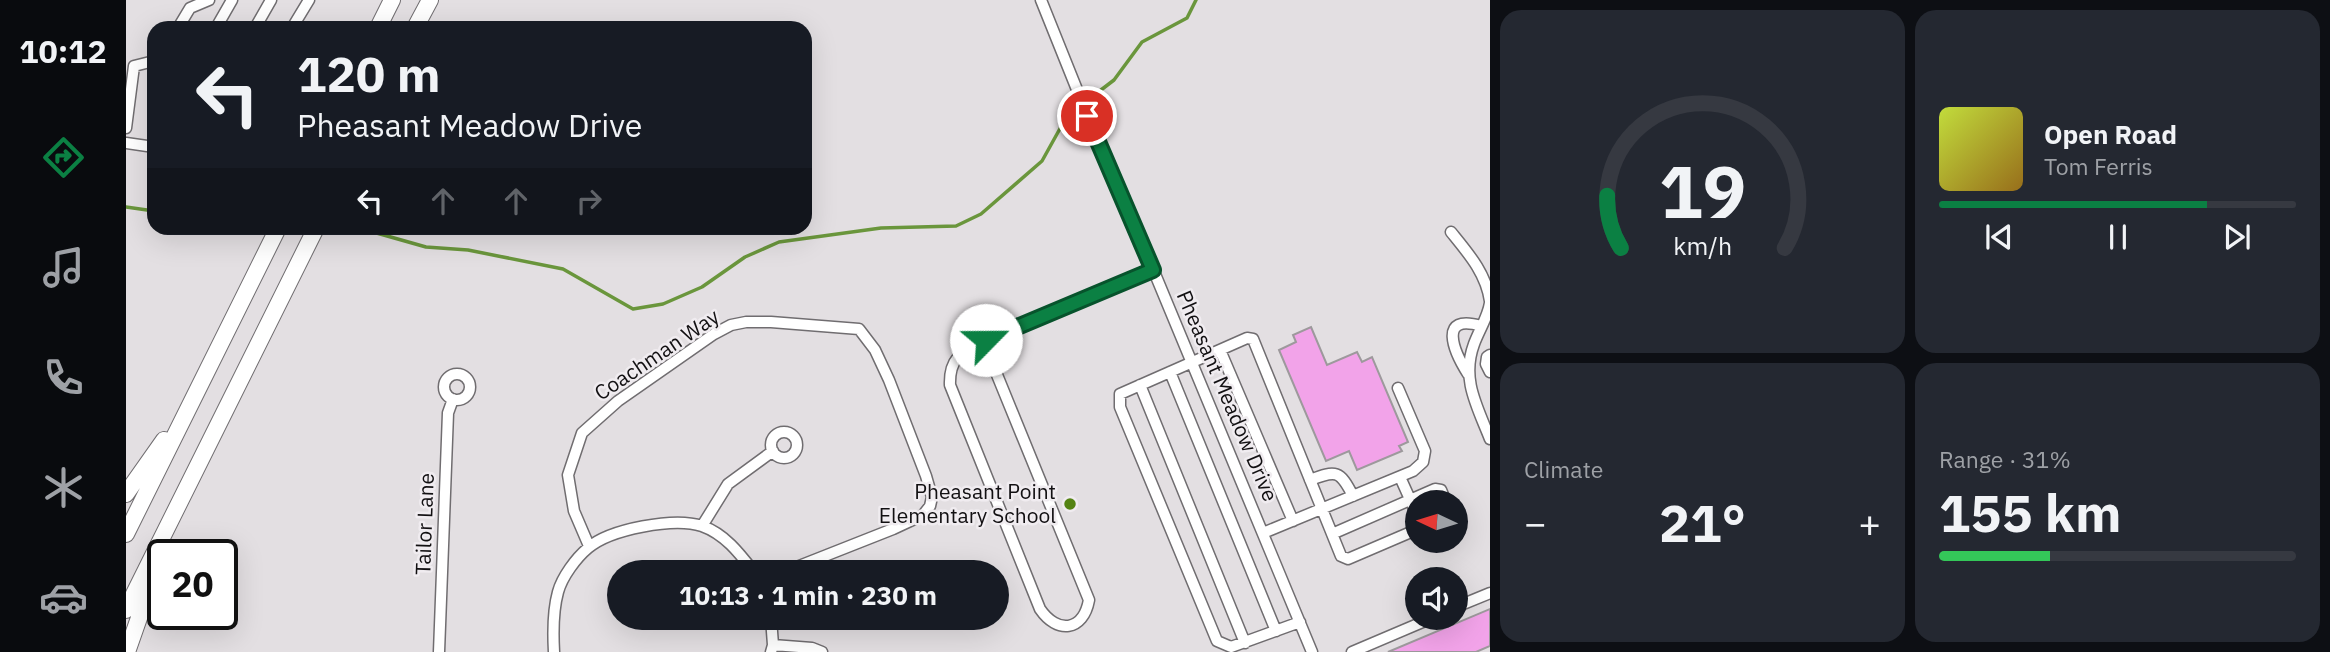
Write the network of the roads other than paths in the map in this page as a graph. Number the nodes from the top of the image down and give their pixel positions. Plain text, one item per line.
1 (209, 0) edge
2 (232, 0) edge
3 (271, 0) edge
4 (309, 0) edge
5 (392, 0) edge
6 (430, 0) edge
7 (1041, 0) edge
8 (182, 21) edge
9 (220, 21) edge
10 (259, 21) edge
11 (296, 21) edge
12 (382, 21) edge
13 (419, 21) edge
14 (147, 63) edge
15 (126, 128) edge
16 (126, 143) edge
17 (147, 145) edge
18 (1451, 232) dead end
19 (274, 235) edge
20 (312, 235) edge
21 (1153, 270) junction
22 (1490, 302) edge
23 (1481, 326) junction
24 (986, 340) junction
25 (1220, 350) junction
26 (1490, 355) edge
27 (1192, 362) junction
28 (1170, 372) junction
29 (1490, 372) edge
30 (1468, 374) junction
31 (1140, 385) junction
32 (1398, 388) dead end
33 (194, 398) junction
34 (453, 399) dead end
35 (1490, 439) edge
36 (773, 451) dead end
37 (1400, 477) junction
38 (1310, 480) junction
39 (1406, 490) edge
40 (126, 494) edge
41 (183, 495) junction
42 (1353, 496) junction
43 (1405, 502) edge
44 (1322, 509) junction
45 (1293, 521) junction
46 (702, 526) junction
47 (1263, 533) junction
48 (126, 534) edge
49 (1332, 534) junction
50 (1405, 535) edge
51 (589, 546) junction
52 (744, 560) edge
53 (814, 560) edge
54 (1490, 593) edge
55 (1468, 602) edge
56 (126, 610) edge
57 (1300, 622) junction
58 (1405, 629) edge
59 (771, 630) edge
60 (1276, 631) junction
61 (1245, 643) junction
62 (772, 649) edge
63 (127, 652) edge
64 (439, 652) edge
65 (554, 652) edge
66 (821, 652) edge
67 (1312, 652) edge
68 (1352, 652) edge

1 - 8 street
2 - 9 street
3 - 10 street
4 - 11 street
5 - 12 highway
6 - 13 highway
7 - 21 street, Pheasant Meadow Drive
14 - 15 street
16 - 17 street
18 - 22 street
19 - 33 highway
20 - 41 highway
21 - 24 street
21 - 27 street, Pheasant Meadow Drive
22 - 23 street
23 - 30 street
23 - 30 street
24 - 24 street
25 - 27 street
25 - 38 street
25 - 45 street
26 - 29 street
27 - 28 street
27 - 47 street, Pheasant Meadow Drive
28 - 31 street
28 - 60 street
30 - 35 street
31 - 61 street
31 - 61 street
32 - 37 street
33 - 40 highway
33 - 48 highway
34 - 64 street, Tailor Lane
36 - 46 street
37 - 39 street
37 - 42 street
38 - 42 street
38 - 44 street
41 - 56 highway
41 - 63 highway
42 - 44 street
43 - 49 street
44 - 45 street
44 - 49 street
45 - 47 street
46 - 51 street
46 - 52 street
47 - 57 street, Pheasant Meadow Drive
49 - 50 street
51 - 53 street, Coachman Way
51 - 65 street
54 - 55 street
57 - 60 street
57 - 67 street, Pheasant Meadow Drive
58 - 68 street
59 - 62 street
60 - 61 street
62 - 66 street

